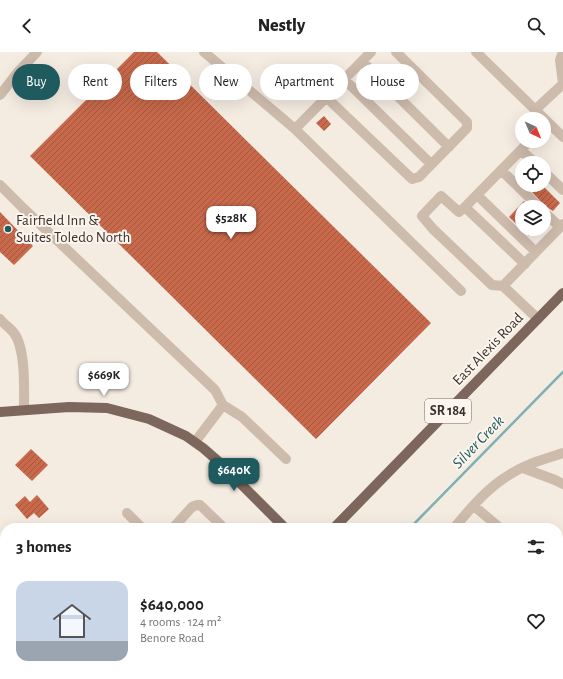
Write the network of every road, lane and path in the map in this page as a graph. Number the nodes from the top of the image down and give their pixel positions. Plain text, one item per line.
1 (37, 52) edge
2 (204, 52) edge
3 (371, 52) edge
4 (396, 52) edge
5 (563, 52) edge
6 (480, 53) edge
7 (362, 61) junction
8 (348, 75) edge
9 (348, 83) edge
10 (563, 83) edge
11 (0, 95) edge
12 (323, 100) edge
13 (329, 100) edge
14 (535, 110) joint
15 (551, 128) edge
16 (295, 129) junction
17 (563, 137) edge
18 (449, 147) junction
19 (521, 150) joint
20 (527, 156) edge
21 (431, 164) junction
22 (500, 170) junction
23 (551, 179) edge
24 (0, 185) edge
25 (563, 190) edge
26 (476, 195) junction
27 (532, 200) edge
28 (462, 210) junction
29 (551, 217) edge
30 (561, 225) edge
31 (536, 252) junction
32 (525, 264) junction
33 (500, 286) junction
34 (461, 291) dead end
35 (563, 293) edge
36 (538, 319) junction
37 (0, 320) edge
38 (223, 405) junction
39 (24, 410) junction
40 (0, 412) edge
41 (195, 442) junction
42 (563, 453) edge
43 (286, 459) dead end
44 (524, 468) junction
45 (563, 484) edge
46 (474, 506) junction
47 (127, 512) dead end
48 (137, 523) edge
49 (177, 523) edge
50 (219, 523) edge
51 (280, 523) edge
52 (339, 523) edge
53 (459, 523) edge
54 (494, 523) edge

1 - 11 street
2 - 16 street
3 - 7 street
4 - 18 street
5 - 10 street
6 - 14 street
7 - 8 street
7 - 18 street
9 - 21 street
10 - 14 street
12 - 16 street
13 - 21 street
15 - 17 street
16 - 34 street
18 - 21 street
19 - 20 street
19 - 22 street
22 - 26 street
22 - 27 street
23 - 25 street
24 - 38 street
26 - 28 street
26 - 31 street
28 - 32 street
28 - 33 street
28 - 33 street
29 - 30 street
30 - 31 street
31 - 32 street
32 - 33 street
33 - 36 street
35 - 36 main road, East Alexis Road / SR 184
36 - 52 main road, East Alexis Road / SR 184
37 - 39 street
38 - 41 street
38 - 43 street
39 - 40 main road
39 - 41 main road
41 - 51 main road
42 - 44 street
44 - 45 street
44 - 46 street
46 - 53 street
46 - 54 street
47 - 48 street
49 - 50 street

